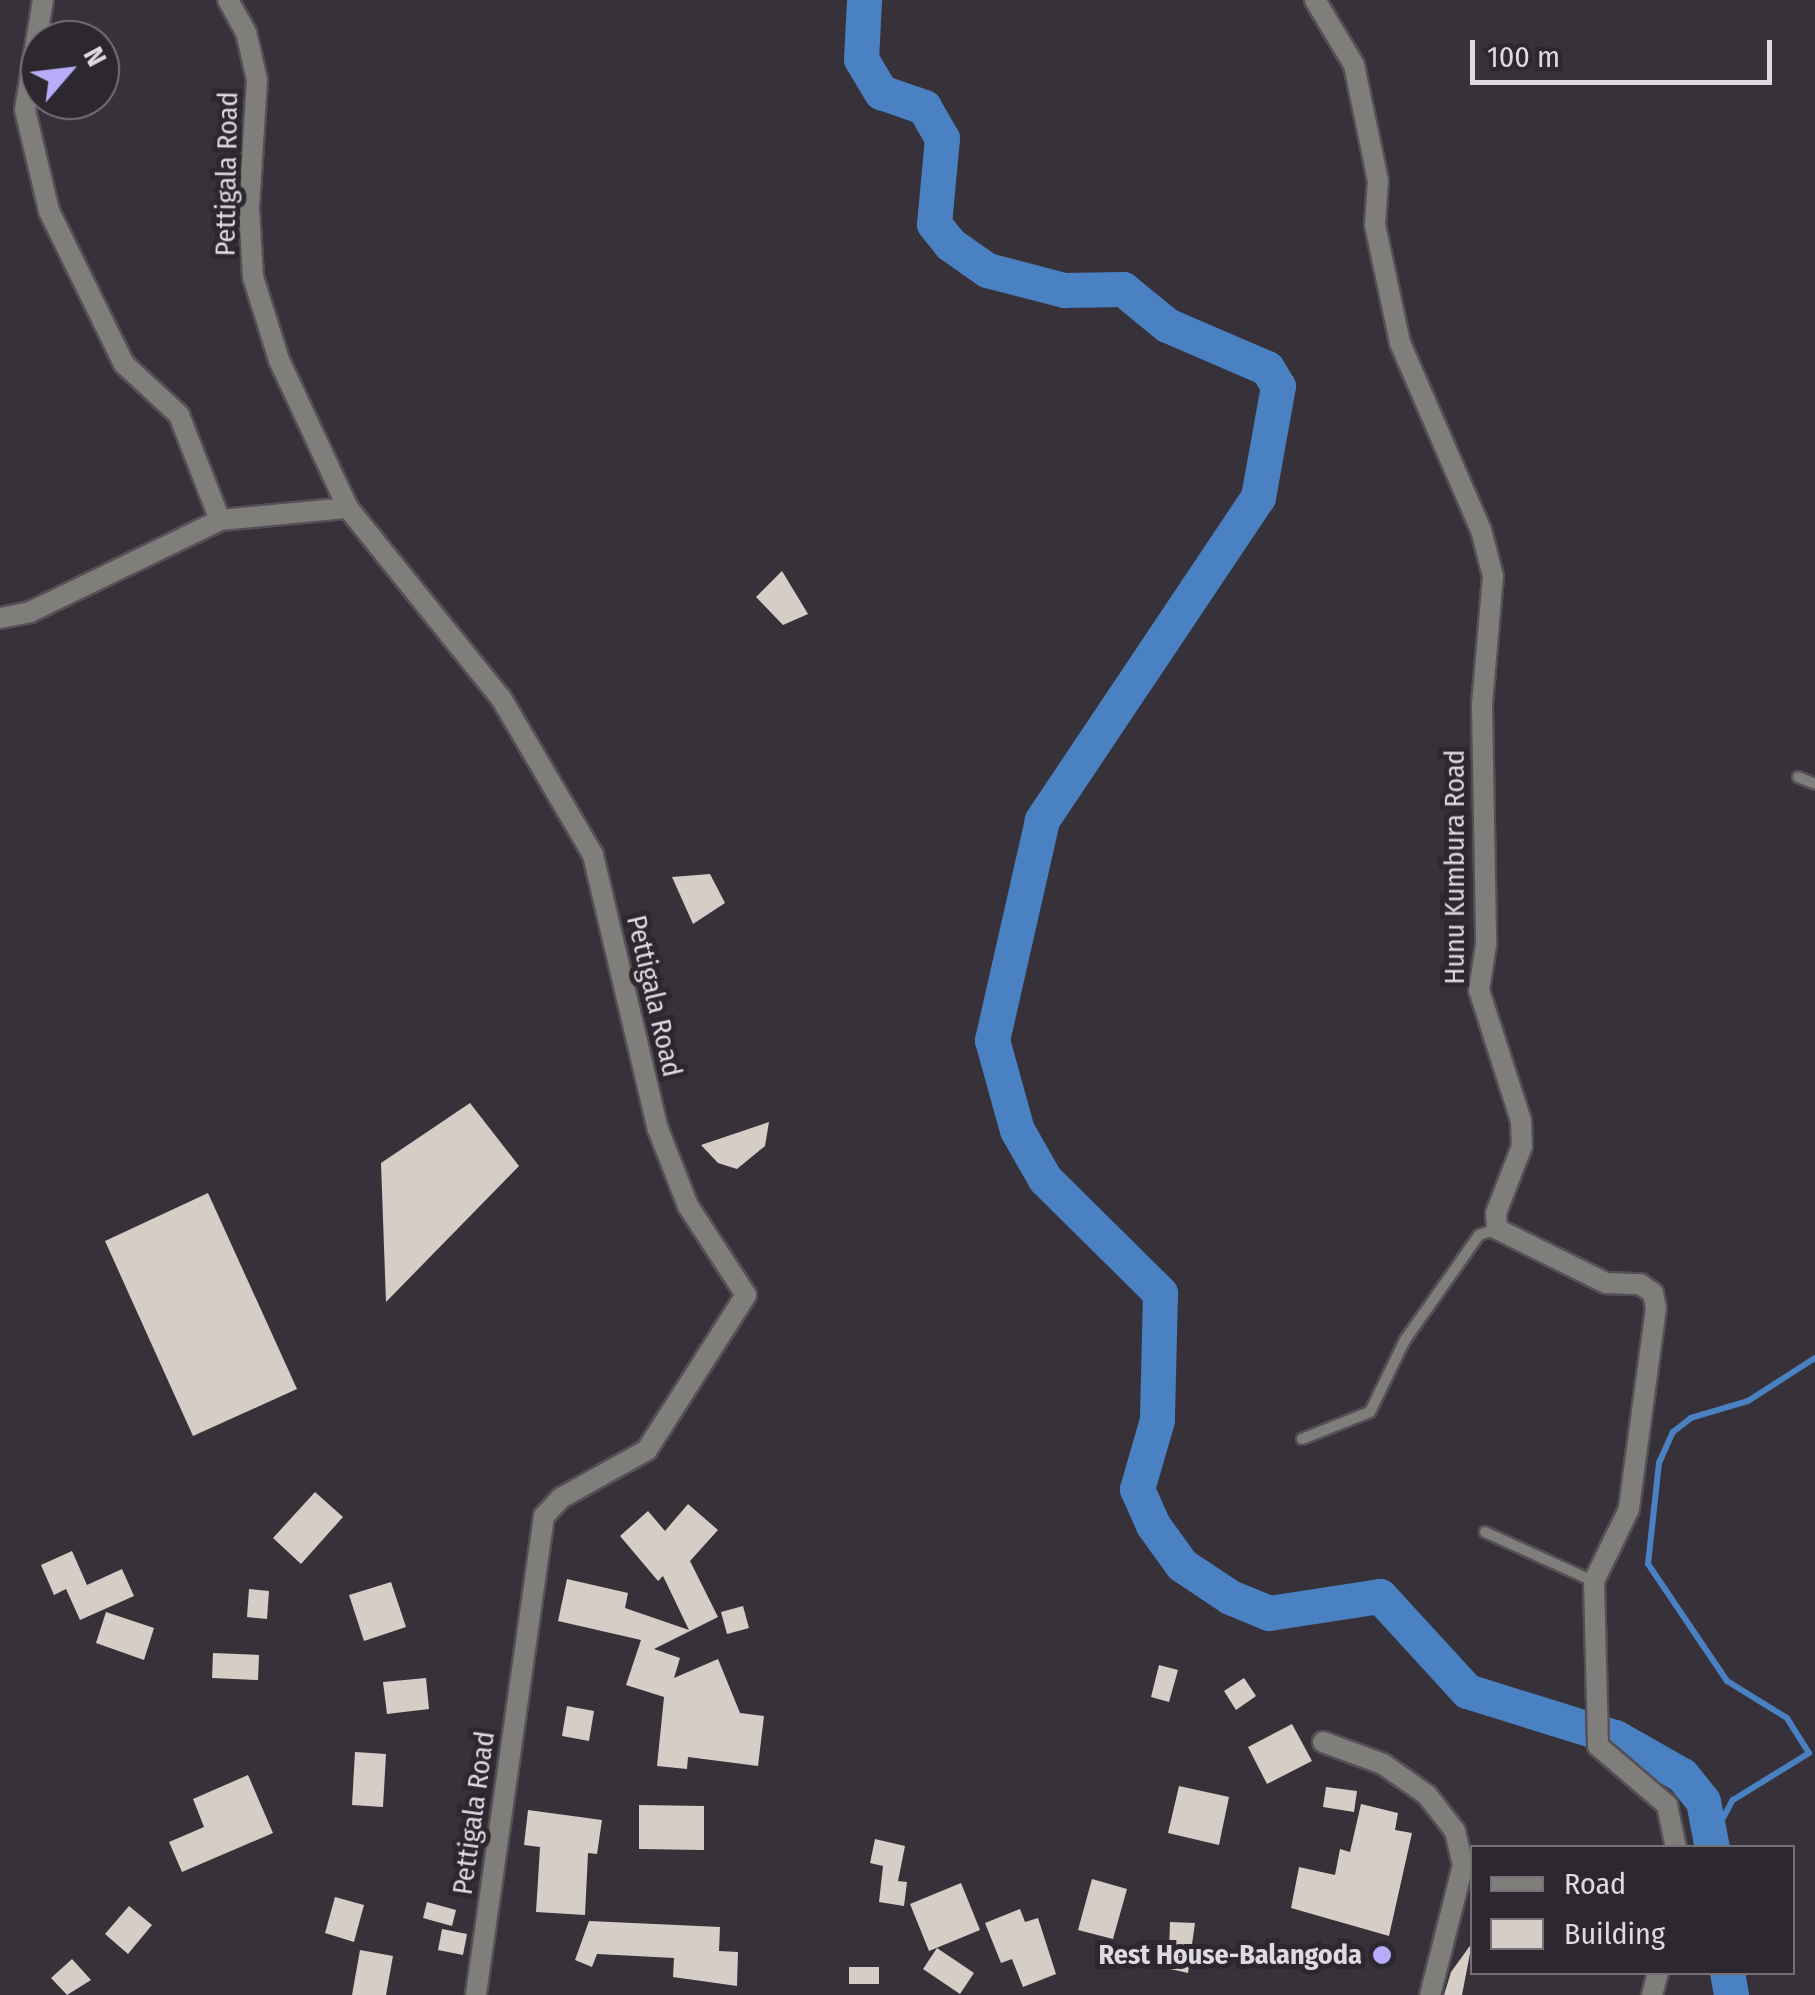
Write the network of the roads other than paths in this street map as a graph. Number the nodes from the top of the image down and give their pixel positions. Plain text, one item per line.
1 (43, 0) edge
2 (228, 0) edge
3 (1315, 0) edge
4 (348, 508) junction
5 (220, 520) junction
6 (0, 618) edge
7 (1798, 777) dead end
8 (1815, 784) edge
9 (1497, 1229) junction
10 (1302, 1438) dead end
11 (1484, 1532) dead end
12 (1594, 1581) junction
13 (1323, 1742) dead end
14 (1675, 1845) edge
15 (476, 1995) edge
16 (1430, 1995) edge

1 - 5 street
2 - 4 street, Pettigala Road
3 - 9 street, Hunu Kumbura Road
4 - 5 street
4 - 15 street, Pettigala Road
5 - 6 street
7 - 8 lane
9 - 10 lane
9 - 12 street
11 - 12 lane
12 - 14 street
13 - 16 street

